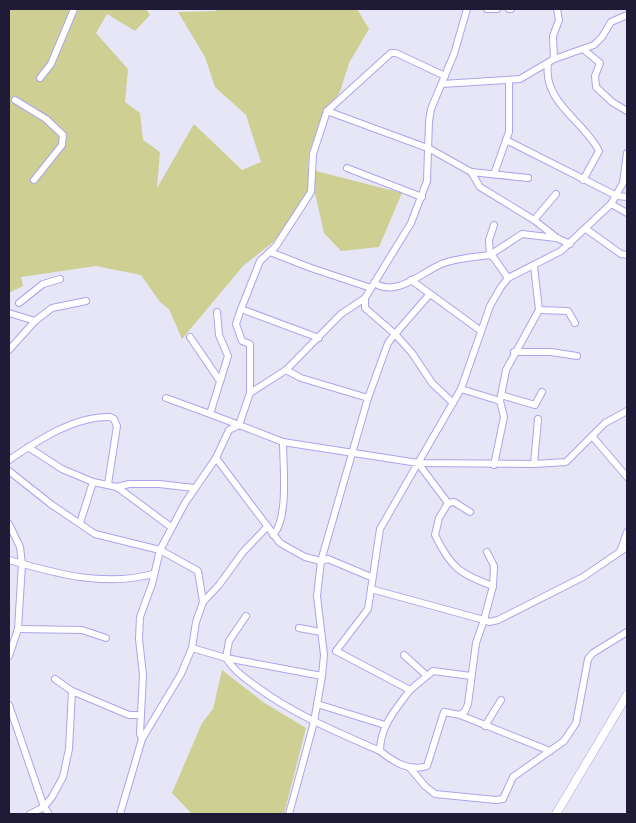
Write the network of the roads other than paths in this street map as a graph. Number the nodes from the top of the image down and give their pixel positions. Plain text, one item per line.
1 (74, 9) edge
2 (467, 9) edge
3 (487, 9) edge
4 (497, 9) edge
5 (557, 9) edge
6 (624, 9) edge
7 (627, 14) edge
8 (583, 49) junction
9 (551, 61) junction
10 (445, 76) junction
11 (40, 78) dead end
12 (509, 81) junction
13 (442, 84) junction
14 (15, 100) dead end
15 (328, 111) junction
16 (627, 111) edge
17 (506, 140) junction
18 (430, 148) junction
19 (627, 153) edge
20 (347, 168) dead end
21 (471, 172) junction
22 (494, 174) junction
23 (528, 178) dead end
24 (34, 180) dead end
25 (583, 180) junction
26 (556, 194) dead end
27 (617, 196) junction
28 (422, 197) junction
29 (627, 197) edge
30 (611, 204) junction
31 (627, 213) edge
32 (534, 220) junction
33 (494, 225) dead end
34 (586, 229) junction
35 (557, 238) junction
36 (570, 244) junction
37 (270, 252) junction
38 (627, 255) edge
39 (490, 256) junction
40 (534, 266) junction
41 (508, 278) junction
42 (60, 279) dead end
43 (411, 280) junction
44 (373, 286) junction
45 (429, 295) junction
46 (364, 298) junction
47 (86, 301) dead end
48 (19, 303) dead end
49 (241, 308) junction
50 (539, 310) junction
51 (217, 312) dead end
52 (9, 313) edge
53 (35, 321) junction
54 (575, 323) dead end
55 (481, 331) junction
56 (394, 334) junction
57 (190, 337) dead end
58 (318, 338) junction
59 (9, 350) edge
60 (514, 352) junction
61 (577, 356) dead end
62 (286, 370) junction
63 (220, 381) junction
64 (461, 389) junction
65 (542, 392) dead end
66 (250, 393) junction
67 (166, 398) dead end
68 (368, 398) junction
69 (500, 398) junction
70 (453, 403) junction
71 (627, 411) edge
72 (210, 414) junction
73 (538, 418) dead end
74 (238, 425) junction
75 (592, 436) junction
76 (283, 442) junction
77 (28, 447) junction
78 (353, 452) junction
79 (216, 458) junction
80 (9, 460) edge
81 (418, 463) junction
82 (534, 464) junction
83 (494, 465) junction
84 (9, 470) edge
85 (627, 476) edge
86 (93, 482) junction
87 (108, 484) junction
88 (117, 487) junction
89 (194, 488) junction
90 (448, 503) junction
91 (470, 512) dead end
92 (80, 523) junction
93 (9, 524) edge
94 (172, 527) junction
95 (267, 527) junction
96 (627, 532) edge
97 (273, 535) junction
98 (627, 547) edge
99 (160, 550) junction
100 (487, 552) dead end
101 (620, 552) junction
102 (9, 560) edge
103 (321, 561) junction
104 (22, 564) junction
105 (153, 574) junction
106 (371, 577) junction
107 (493, 586) junction
108 (371, 589) junction
109 (203, 602) junction
110 (246, 616) dead end
111 (484, 620) junction
112 (299, 628) dead end
113 (18, 630) junction
114 (321, 632) junction
115 (627, 632) edge
116 (106, 638) dead end
117 (192, 648) junction
118 (336, 651) junction
119 (404, 654) dead end
120 (324, 655) junction
121 (9, 656) edge
122 (226, 658) junction
123 (426, 675) junction
124 (322, 676) junction
125 (471, 676) junction
126 (55, 679) dead end
127 (410, 690) junction
128 (72, 691) junction
129 (627, 695) edge
130 (501, 700) dead end
131 (317, 704) junction
132 (9, 705) edge
133 (142, 715) junction
134 (460, 715) junction
135 (314, 722) junction
136 (384, 725) junction
137 (485, 726) junction
138 (142, 739) junction
139 (380, 751) junction
140 (550, 751) junction
141 (410, 768) junction
142 (44, 807) junction
143 (30, 814) edge
144 (49, 814) edge
145 (120, 814) edge
146 (289, 814) edge
147 (556, 814) edge

1 - 11 street
2 - 10 street
3 - 4 street
5 - 9 street
6 - 7 street
7 - 8 street
8 - 9 street
8 - 16 street
9 - 12 street
9 - 25 street
10 - 13 street
10 - 15 street
12 - 13 street
12 - 17 street
13 - 18 street
14 - 24 street
15 - 18 street
15 - 37 street
17 - 22 street
17 - 25 street
18 - 21 street
18 - 28 street
19 - 27 street
20 - 28 street
21 - 22 street
21 - 32 street
22 - 23 street
25 - 27 street
26 - 32 street
27 - 29 street
27 - 30 street
28 - 44 street
30 - 31 street
30 - 34 street
32 - 35 street
33 - 39 street
34 - 36 street
34 - 38 street
35 - 36 street
35 - 39 street
36 - 40 street
37 - 44 street
37 - 49 street
39 - 41 street
39 - 43 street
40 - 41 street
40 - 50 street
41 - 55 street
42 - 48 street
43 - 44 street
43 - 45 street
44 - 46 street
45 - 55 street
45 - 56 street
46 - 56 street
46 - 58 street
47 - 53 street
49 - 58 street
49 - 66 street
50 - 54 street
50 - 60 street
51 - 63 street
52 - 53 street
53 - 59 street
55 - 64 street
56 - 68 street
56 - 70 street
57 - 63 street
58 - 62 street
60 - 61 street
60 - 69 street
62 - 66 street
62 - 68 street
63 - 72 street
64 - 69 street
64 - 70 street
65 - 69 street
66 - 74 street
67 - 72 street
68 - 78 street
69 - 83 street
70 - 81 street
71 - 75 street
72 - 74 street
73 - 82 street
74 - 76 street
74 - 79 street
75 - 82 street
75 - 85 street
76 - 78 street
76 - 97 street
77 - 80 street
77 - 86 street
77 - 87 street
78 - 81 street
78 - 103 street
79 - 89 street
79 - 95 street
81 - 83 street
81 - 90 street
81 - 106 street
82 - 83 street
84 - 92 street
86 - 87 street
86 - 92 street
87 - 88 street
88 - 89 street
88 - 94 street
89 - 94 street
90 - 91 street
90 - 107 street
92 - 99 street
93 - 104 street
94 - 99 street
95 - 97 street
95 - 109 street
96 - 101 street
97 - 103 street
98 - 101 street
99 - 105 street
99 - 109 street
100 - 107 street
101 - 111 street
102 - 104 street
103 - 106 street
103 - 114 street
104 - 105 street
104 - 113 street
105 - 133 street
106 - 108 street
107 - 111 street
108 - 111 street
108 - 118 street
109 - 117 street
110 - 122 street
111 - 125 street
112 - 114 street
113 - 116 street
113 - 121 street
114 - 120 street
115 - 140 street
117 - 122 street
117 - 138 street
118 - 120 street
118 - 127 street
119 - 123 street
120 - 124 street
122 - 124 street
122 - 135 street
123 - 125 street
123 - 127 street
124 - 131 street
125 - 134 street
126 - 128 street
127 - 136 street
128 - 133 street
128 - 142 street
129 - 147 street
130 - 137 street
131 - 135 street
131 - 136 street
132 - 142 street
133 - 138 street
134 - 137 street
134 - 141 street
135 - 139 street
135 - 146 street
136 - 139 street
137 - 140 street
138 - 145 street
139 - 141 street
140 - 141 street
142 - 143 street
142 - 144 street

